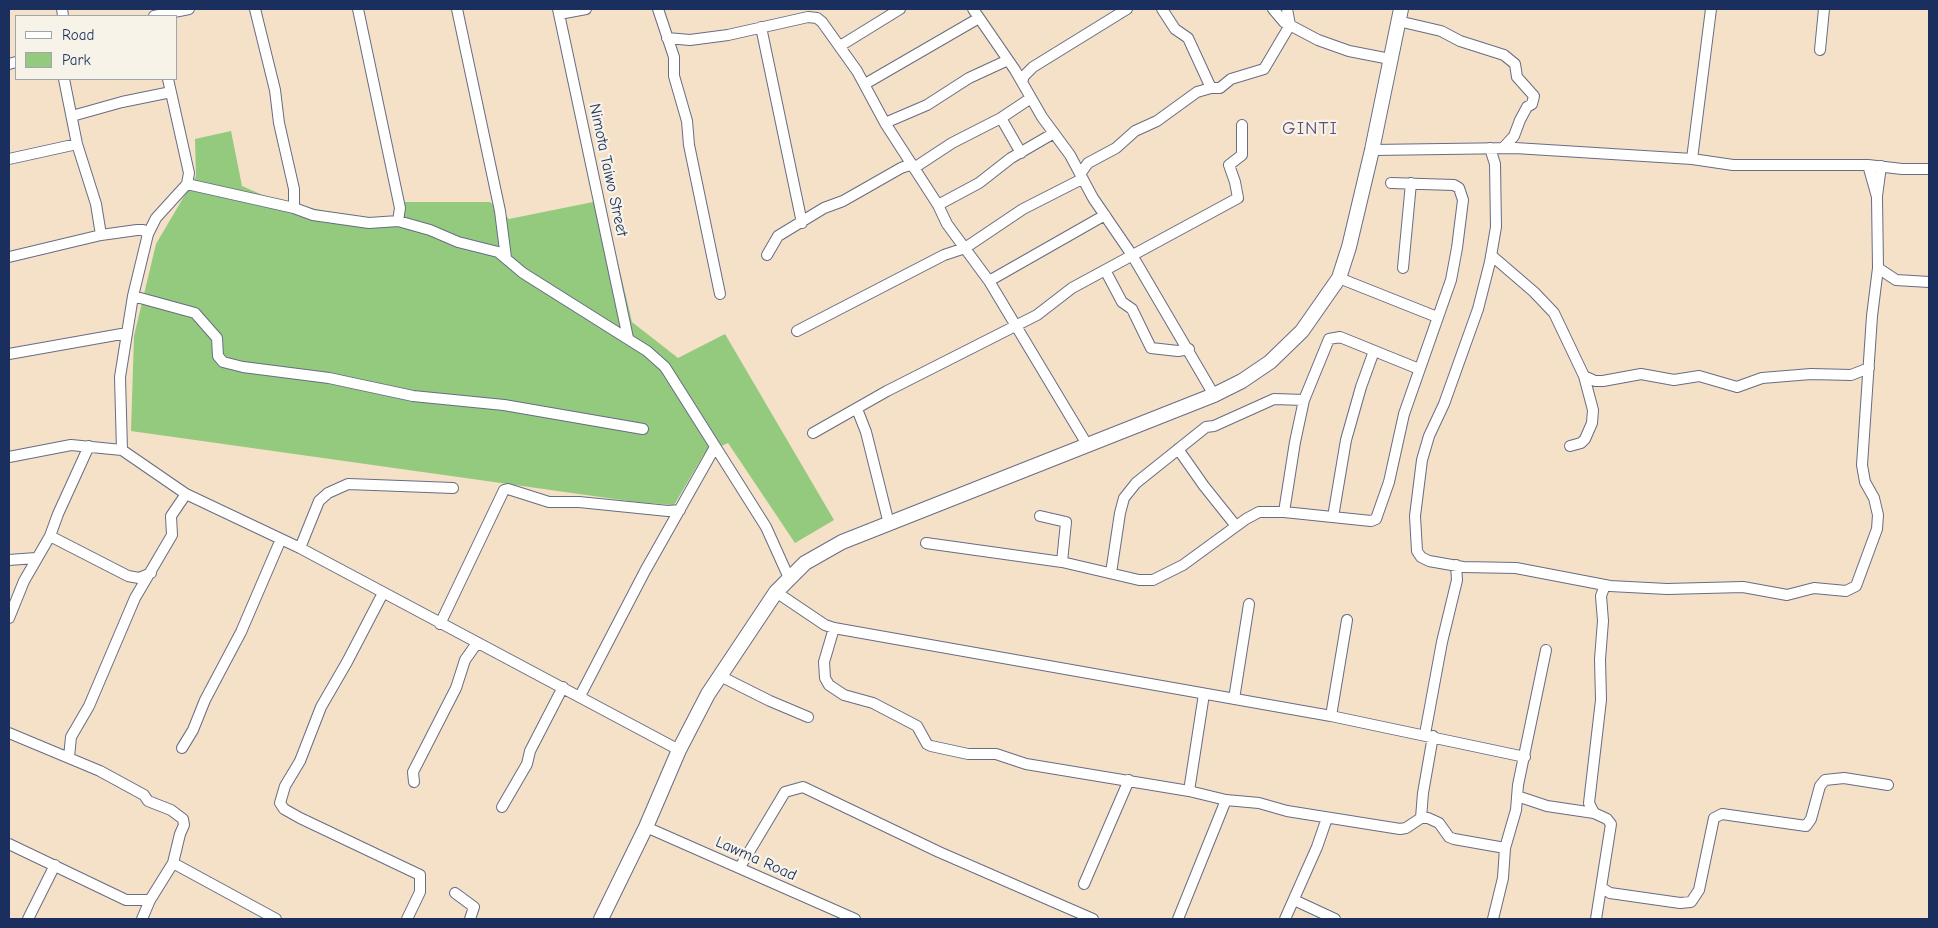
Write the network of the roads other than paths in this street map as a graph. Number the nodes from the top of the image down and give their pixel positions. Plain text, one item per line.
1 (189, 9) edge
2 (255, 9) edge
3 (358, 9) edge
4 (457, 9) edge
5 (586, 9) edge
6 (658, 9) edge
7 (900, 9) edge
8 (973, 9) edge
9 (1127, 9) edge
10 (1162, 9) edge
11 (1711, 9) edge
12 (1824, 9) edge
13 (1280, 10) edge
14 (558, 11) edge
15 (154, 13) edge
16 (1400, 15) edge
17 (979, 18) junction
18 (1290, 25) junction
19 (761, 27) junction
20 (667, 38) junction
21 (840, 46) junction
22 (1820, 50) dead end
23 (1390, 59) junction
24 (1008, 60) junction
25 (64, 80) edge
26 (168, 80) edge
27 (1022, 82) junction
28 (865, 84) junction
29 (1211, 88) junction
30 (171, 92) junction
31 (1031, 98) junction
32 (72, 116) junction
33 (1001, 118) junction
34 (885, 123) junction
35 (1242, 125) dead end
36 (1054, 133) junction
37 (77, 144) junction
38 (1490, 148) junction
39 (1503, 148) junction
40 (1372, 150) junction
41 (1021, 153) junction
42 (1692, 159) junction
43 (9, 160) edge
44 (1868, 165) junction
45 (913, 166) junction
46 (1882, 166) junction
47 (1929, 169) edge
48 (1081, 176) junction
49 (1390, 183) dead end
50 (1411, 183) junction
51 (187, 184) junction
52 (1877, 197) junction
53 (938, 204) junction
54 (294, 208) junction
55 (1105, 215) junction
56 (398, 222) junction
57 (802, 222) junction
58 (148, 234) junction
59 (101, 235) junction
60 (965, 248) junction
61 (767, 255) dead end
62 (1132, 255) junction
63 (1492, 255) junction
64 (9, 257) edge
65 (506, 258) junction
66 (1403, 268) dead end
67 (1878, 268) junction
68 (1105, 270) junction
69 (1339, 278) junction
70 (989, 280) junction
71 (1929, 282) edge
72 (720, 294) dead end
73 (133, 296) junction
74 (1437, 317) junction
75 (1014, 326) junction
76 (797, 331) dead end
77 (126, 333) junction
78 (628, 338) junction
79 (1189, 350) junction
80 (1374, 351) junction
81 (9, 354) edge
82 (1869, 368) junction
83 (1419, 369) junction
84 (1584, 376) junction
85 (1214, 395) junction
86 (1304, 400) junction
87 (857, 409) junction
88 (643, 429) dead end
89 (813, 433) dead end
90 (89, 446) junction
91 (1088, 446) junction
92 (1570, 446) dead end
93 (715, 447) junction
94 (1178, 449) junction
95 (122, 450) junction
96 (9, 457) edge
97 (453, 488) dead end
98 (186, 494) junction
99 (680, 510) junction
100 (1284, 512) junction
101 (1040, 516) dead end
102 (1333, 517) junction
103 (889, 524) junction
104 (1236, 526) junction
105 (50, 536) junction
106 (281, 540) junction
107 (926, 543) dead end
108 (300, 548) junction
109 (36, 558) junction
110 (9, 560) edge
111 (1062, 562) junction
112 (1456, 565) junction
113 (150, 573) junction
114 (1111, 573) junction
115 (790, 578) junction
116 (1605, 584) junction
117 (776, 592) junction
118 (382, 593) junction
119 (1249, 604) dead end
120 (9, 618) edge
121 (1348, 620) dead end
122 (440, 624) junction
123 (834, 628) junction
124 (477, 643) junction
125 (1546, 650) dead end
126 (720, 676) junction
127 (563, 687) junction
128 (1204, 694) junction
129 (580, 696) junction
130 (1234, 699) junction
131 (1331, 716) junction
132 (808, 717) dead end
133 (9, 732) edge
134 (1429, 735) junction
135 (182, 748) dead end
136 (679, 750) junction
137 (69, 756) junction
138 (1525, 757) junction
139 (1129, 780) junction
140 (414, 782) dead end
141 (1888, 785) dead end
142 (1189, 791) junction
143 (1517, 796) junction
144 (1226, 800) junction
145 (1589, 803) junction
146 (502, 807) dead end
147 (1580, 810) junction
148 (1594, 813) junction
149 (1327, 818) junction
150 (1421, 818) junction
151 (646, 827) junction
152 (9, 844) edge
153 (1505, 848) junction
154 (174, 862) junction
155 (55, 865) junction
156 (740, 868) junction
157 (1084, 884) dead end
158 (1602, 888) junction
159 (455, 893) dead end
160 (150, 900) junction
161 (1294, 900) junction
162 (28, 919) edge
163 (142, 919) edge
164 (276, 919) edge
165 (407, 919) edge
166 (470, 919) edge
167 (601, 919) edge
168 (854, 919) edge
169 (1093, 919) edge
170 (1178, 919) edge
171 (1285, 919) edge
172 (1335, 919) edge
173 (1493, 919) edge
174 (1596, 919) edge

1 - 15 street
2 - 54 street
3 - 56 street
4 - 65 street
5 - 14 street
6 - 20 street
7 - 21 street
8 - 17 street
9 - 27 street
10 - 29 street
11 - 42 street
12 - 22 street
13 - 18 street
14 - 78 street, Nimota Taiwo Street
16 - 23 main road
16 - 39 street
17 - 24 street
17 - 28 street
18 - 23 street
18 - 29 street
19 - 20 street
19 - 21 street
19 - 57 street
20 - 72 street
21 - 28 street
23 - 40 main road
24 - 27 street
24 - 34 street
25 - 32 street
26 - 30 street
27 - 31 street
28 - 34 street
29 - 48 street
30 - 32 street
30 - 51 street
31 - 33 street
31 - 36 street
32 - 37 street
33 - 41 street
33 - 45 street
34 - 45 street
35 - 62 street
36 - 41 street
36 - 48 street
37 - 43 street
37 - 59 street
38 - 39 street
38 - 40 street
38 - 63 street
39 - 42 street
40 - 69 main road
41 - 53 street
42 - 44 street
44 - 46 street
44 - 52 street
45 - 53 street
45 - 57 street
46 - 47 street
46 - 52 street
48 - 55 street
48 - 60 street
49 - 50 street
50 - 66 street
50 - 74 street
51 - 54 street
51 - 58 street
52 - 67 street
53 - 60 street
54 - 56 street
55 - 62 street
55 - 70 street
56 - 65 street
57 - 61 street
58 - 59 street
58 - 73 street
59 - 64 street
60 - 70 street
60 - 76 street
62 - 68 street
62 - 79 street
63 - 84 street
63 - 112 street
65 - 78 street
67 - 71 street
67 - 82 street
68 - 75 street
68 - 79 street
69 - 74 street
69 - 85 main road
70 - 75 street
73 - 77 street
73 - 88 street
74 - 83 street
75 - 87 street
75 - 91 street
77 - 81 street
77 - 95 street
78 - 93 street
79 - 85 street
80 - 83 street
80 - 86 street
80 - 102 street
82 - 84 street
82 - 116 street
83 - 102 street
84 - 92 street
85 - 91 main road
86 - 94 street
86 - 100 street
87 - 89 street
87 - 103 street
90 - 95 street
90 - 96 street
90 - 105 street
91 - 103 main road
93 - 99 street
93 - 115 street
94 - 104 street
94 - 114 street
95 - 98 street
97 - 108 street
98 - 106 street
98 - 113 street
99 - 122 street
99 - 129 street
100 - 102 street
100 - 104 street
101 - 111 street
103 - 115 main road
104 - 114 street
105 - 109 street
105 - 113 street
106 - 108 street
106 - 135 street
107 - 111 street
108 - 118 street
109 - 110 street
109 - 120 street
111 - 114 street
112 - 116 street
112 - 134 street
113 - 137 street
115 - 117 main road
116 - 145 street
117 - 123 street
117 - 126 main road
118 - 122 street
118 - 165 street
119 - 130 street
121 - 131 street
122 - 124 street
123 - 128 street
123 - 139 street
124 - 127 street
124 - 140 street
125 - 138 street
126 - 132 street
126 - 136 main road
127 - 129 street
127 - 146 street
128 - 130 street
128 - 142 street
129 - 136 street
130 - 131 street
131 - 134 street
133 - 137 street
134 - 138 street
134 - 150 street
136 - 151 main road
137 - 154 street
138 - 143 street
139 - 142 street
139 - 157 street
141 - 158 street
142 - 144 street
143 - 147 street
143 - 153 street
144 - 149 street
144 - 170 street
145 - 147 street
145 - 148 street
147 - 148 street
148 - 158 street
149 - 150 street
149 - 161 street
150 - 153 street
151 - 156 street, Lawma Road
151 - 167 main road
152 - 155 street
153 - 173 street
154 - 160 street
154 - 164 street
155 - 160 street
155 - 162 street
156 - 168 street, Lawma Road
156 - 169 street
158 - 174 street
159 - 166 street
160 - 163 street
161 - 171 street
161 - 172 street

